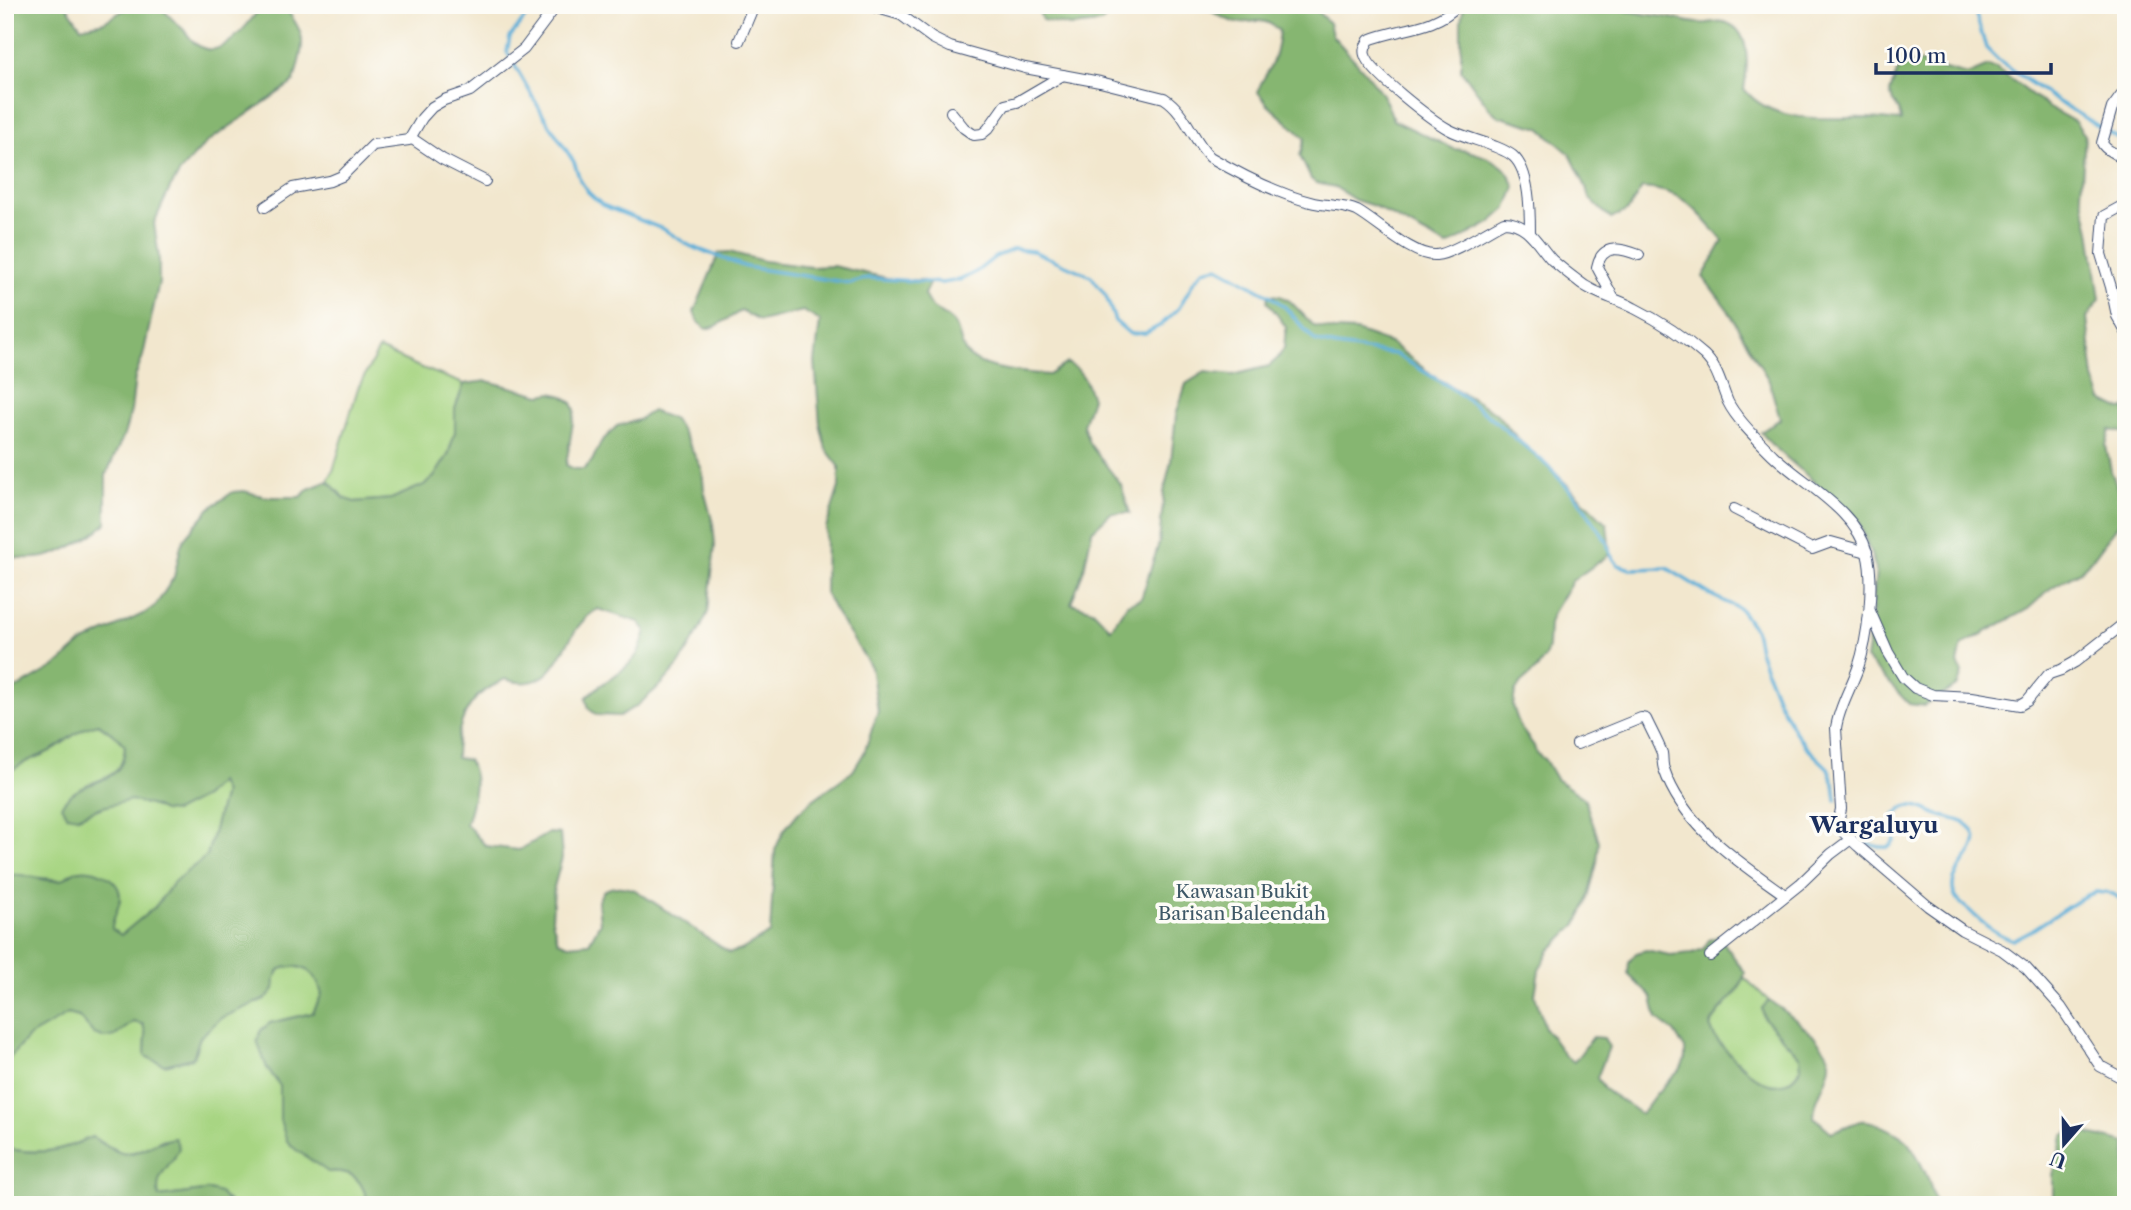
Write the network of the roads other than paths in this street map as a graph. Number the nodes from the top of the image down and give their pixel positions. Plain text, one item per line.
1 (557, 5) edge
2 (754, 5) edge
3 (859, 5) edge
4 (1458, 5) edge
5 (739, 41) dead end
6 (1063, 75) junction
7 (2126, 89) edge
8 (951, 112) dead end
9 (411, 138) junction
10 (2126, 164) edge
11 (485, 181) dead end
12 (2126, 204) edge
13 (265, 207) dead end
14 (1530, 233) junction
15 (1639, 254) dead end
16 (1614, 299) junction
17 (2126, 332) edge
18 (1734, 509) dead end
19 (1867, 552) junction
20 (1870, 611) junction
21 (2126, 622) edge
22 (1577, 744) dead end
23 (1851, 839) junction
24 (1785, 895) junction
25 (1710, 956) dead end
26 (2126, 1080) edge

1 - 9 street
2 - 5 street
3 - 6 street
4 - 14 street
6 - 8 street
6 - 14 street
7 - 10 street
9 - 11 street
9 - 13 street
12 - 17 street
14 - 16 street
15 - 16 street
16 - 19 street
18 - 19 street
19 - 20 street
20 - 21 street
20 - 23 street
22 - 24 street
23 - 24 street
23 - 26 street
24 - 25 street

